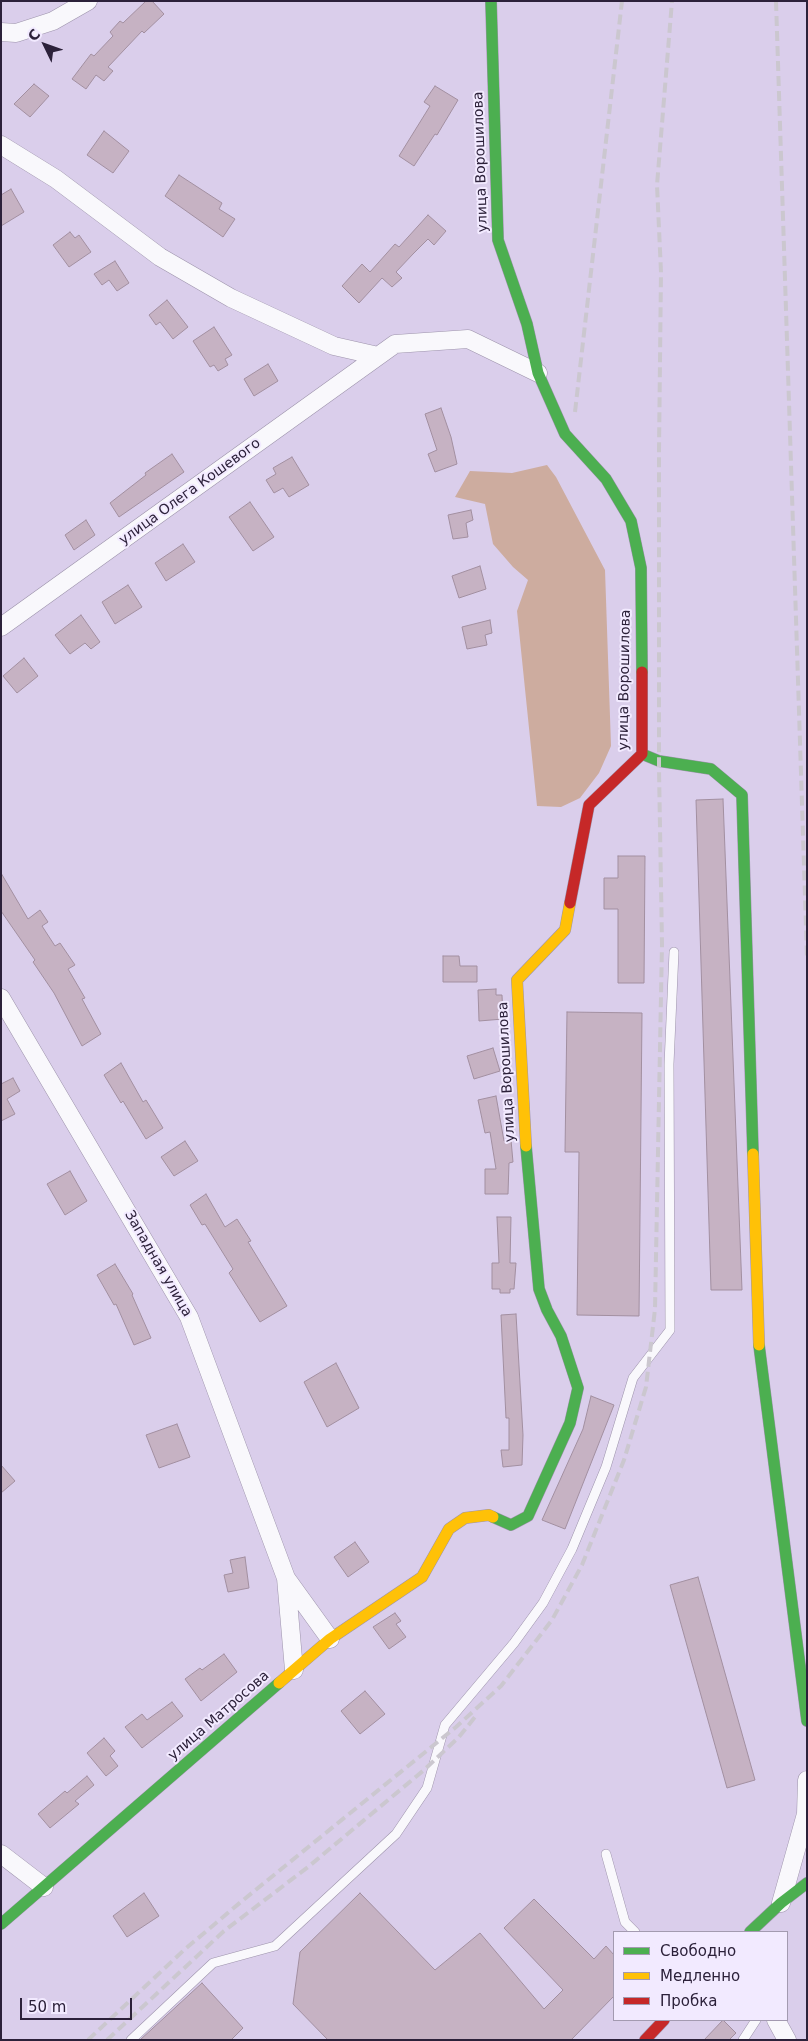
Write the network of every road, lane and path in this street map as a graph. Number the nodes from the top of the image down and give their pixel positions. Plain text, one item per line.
1 (88, 1) edge
2 (492, 1) edge
3 (1, 32) edge
4 (1, 145) edge
5 (378, 356) junction
6 (538, 373) junction
7 (1, 626) edge
8 (642, 754) junction
9 (674, 952) dead end
10 (1, 998) edge
11 (449, 1529) joint
12 (286, 1578) junction
13 (330, 1639) junction
14 (294, 1670) junction
15 (807, 1721) edge
16 (807, 1780) edge
17 (1, 1854) edge
18 (606, 1854) dead end
19 (807, 1883) edge
20 (44, 1887) junction
21 (781, 1903) junction
22 (1, 1924) edge
23 (634, 1931) edge
24 (751, 1931) edge
25 (663, 2021) edge
26 (755, 2021) edge
27 (777, 2021) edge
28 (130, 2040) edge
29 (645, 2040) edge
30 (743, 2040) edge
31 (787, 2040) edge

1 - 3 street
2 - 6 street, улица Ворошилова
4 - 5 street
5 - 6 street, улица Олега Кошевого
5 - 7 street, улица Олега Кошевого
6 - 8 street, улица Ворошилова
8 - 11 street, улица Ворошилова
8 - 15 street
9 - 28 lane
10 - 12 street, Западная улица
11 - 13 street, улица Матросова
12 - 13 street
12 - 14 street
13 - 14 street, улица Матросова
14 - 20 street, улица Матросова
16 - 21 street
17 - 20 street
18 - 23 lane
19 - 21 street
20 - 22 street, улица Матросова
21 - 24 street
25 - 29 street
26 - 30 lane
27 - 31 street

